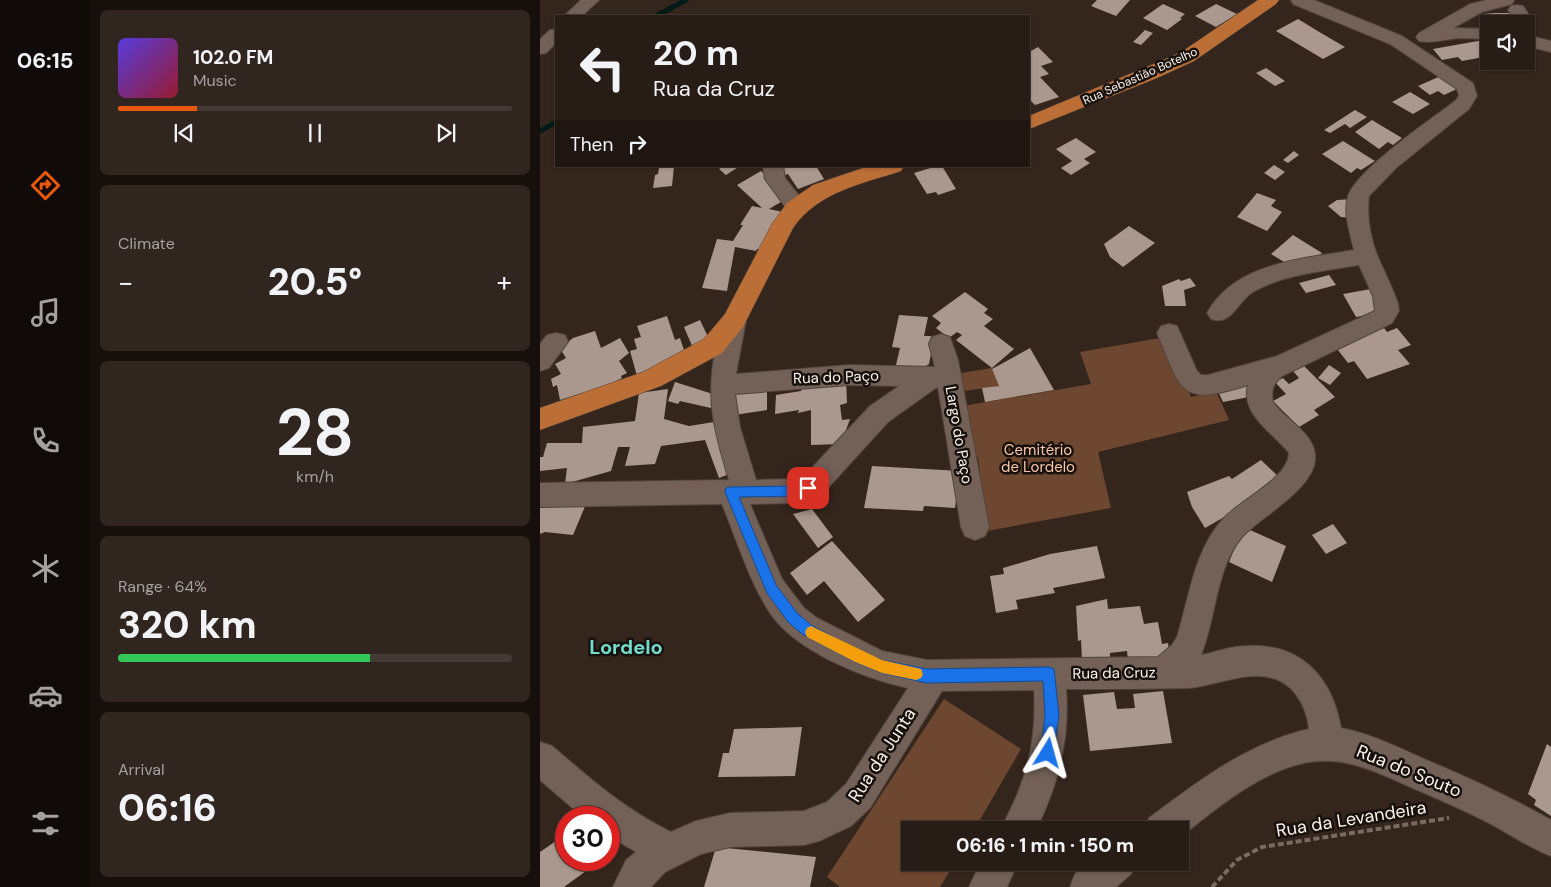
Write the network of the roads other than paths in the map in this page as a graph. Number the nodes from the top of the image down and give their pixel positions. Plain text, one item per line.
1 (590, 0) edge
2 (1270, 0) edge
3 (1299, 0) edge
4 (573, 15) edge
5 (1519, 15) edge
6 (1480, 34) edge
7 (555, 35) edge
8 (1415, 41) junction
9 (540, 49) edge
10 (1030, 123) edge
11 (773, 167) edge
12 (890, 167) edge
13 (797, 207) junction
14 (1366, 256) junction
15 (1219, 312) dead end
16 (734, 320) junction
17 (1169, 333) dead end
18 (556, 342) dead end
19 (941, 344) dead end
20 (540, 361) edge
21 (1279, 365) junction
22 (940, 377) junction
23 (724, 384) junction
24 (540, 419) edge
25 (738, 492) junction
26 (540, 496) edge
27 (975, 527) dead end
28 (1164, 672) junction
29 (1049, 674) junction
30 (934, 676) junction
31 (1327, 744) junction
32 (540, 758) edge
33 (1022, 821) edge
34 (1173, 821) edge
35 (1551, 839) edge
36 (670, 850) junction
37 (996, 871) edge
38 (1108, 871) edge
39 (631, 887) edge
40 (987, 887) edge
41 (1088, 887) edge

1 - 4 street
2 - 10 main road, Rua Sebastião Botelho
3 - 8 street
5 - 8 street
6 - 8 street
7 - 9 street
8 - 14 street
11 - 13 street
12 - 13 main road
13 - 16 main road
14 - 15 street
14 - 21 street
16 - 23 street, Rua da Cruz
16 - 24 main road
17 - 21 street
18 - 20 street
19 - 22 street, Largo do Paço
21 - 28 street
22 - 23 street, Rua do Paço
22 - 25 street
22 - 27 street, Largo do Paço
23 - 25 street, Rua da Cruz
25 - 26 street
25 - 30 street, Rua da Cruz
28 - 29 street, Rua da Cruz
28 - 31 street, Rua da Cruz
29 - 30 street, Rua da Cruz
29 - 33 street
30 - 36 street, Rua da Junta
31 - 34 street, Rua do Souto
31 - 35 street, Rua do Souto
32 - 36 street
36 - 39 street, Rua da Junta
37 - 40 street
38 - 41 street

